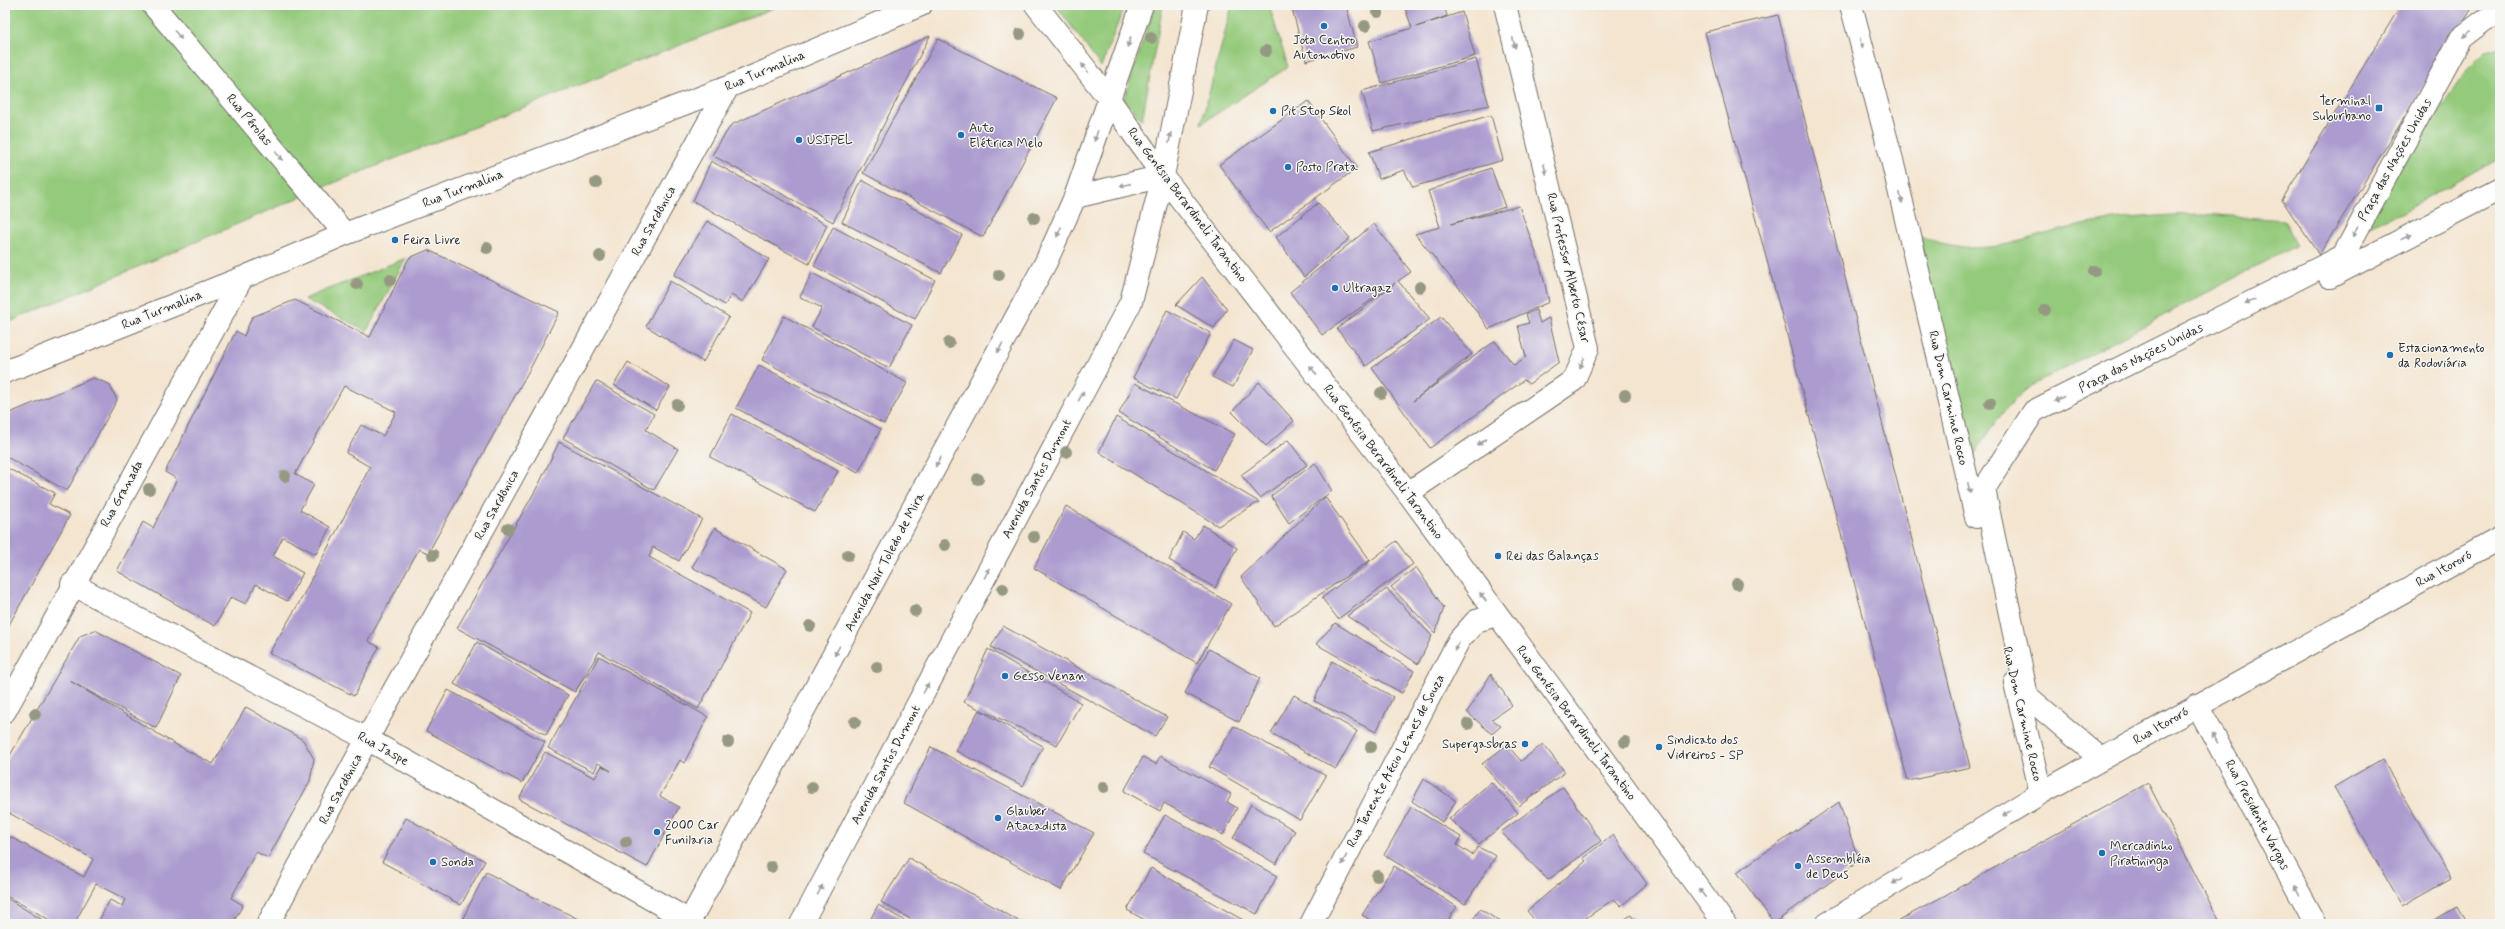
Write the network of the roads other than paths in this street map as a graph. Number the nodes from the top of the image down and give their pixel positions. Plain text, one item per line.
1 (152, 5) edge
2 (920, 5) edge
3 (1036, 5) edge
4 (1142, 5) edge
5 (1197, 5) edge
6 (1505, 5) edge
7 (1850, 5) edge
8 (2500, 15) edge
9 (728, 87) junction
10 (1109, 99) junction
11 (1163, 176) junction
12 (2500, 188) edge
13 (1075, 197) junction
14 (345, 234) junction
15 (242, 278) junction
16 (2322, 281) dead end
17 (5, 372) edge
18 (1408, 492) junction
19 (2500, 538) edge
20 (72, 584) junction
21 (1497, 616) junction
22 (2197, 705) junction
23 (5, 711) edge
24 (367, 739) junction
25 (2101, 759) junction
26 (2041, 793) junction
27 (689, 923) edge
28 (268, 924) edge
29 (801, 924) edge
30 (1311, 924) edge
31 (1725, 924) edge
32 (1827, 924) edge
33 (2316, 924) edge

1 -> 14 street, Rua Pérolas
2 - 9 street, Rua Turmalina
10 -> 3 street, Rua Genésia Berardineli Tarantino
4 -> 10 street
11 -> 5 street, Avenida Santos Dumont
6 -> 18 street, Rua Professor Alberto César
7 -> 26 street, Rua Dom Carmine Rocco
8 -> 25 street, Praça das Nações Unidas
9 - 14 street, Rua Turmalina
9 - 24 street, Rua Sardônica
10 - 11 street, Rua Genésia Berardineli Tarantino
10 -> 13 street, Avenida Nair Toledo de Mira
11 -> 13 street
18 -> 11 street, Rua Genésia Berardineli Tarantino
29 -> 11 street, Avenida Santos Dumont
16 -> 12 street
13 -> 27 street, Avenida Nair Toledo de Mira
14 - 15 street, Rua Turmalina
15 - 17 street, Rua Turmalina
15 - 20 street, Rua Granada
21 -> 18 street, Rua Genésia Berardineli Tarantino
19 - 22 street, Rua Itororó
20 - 23 street, Rua Granada
20 - 24 street, Rua Jaspe
21 -> 30 street, Rua Tenente Aécio Lemes de Souza
31 -> 21 street, Rua Genésia Berardineli Tarantino
22 - 25 street, Rua Itororó
33 -> 22 street, Rua Presidente Vargas
24 - 27 street, Rua Jaspe
24 - 28 street, Rua Sardônica
25 - 26 street, Rua Itororó
26 -> 32 street, Rua Itororó

